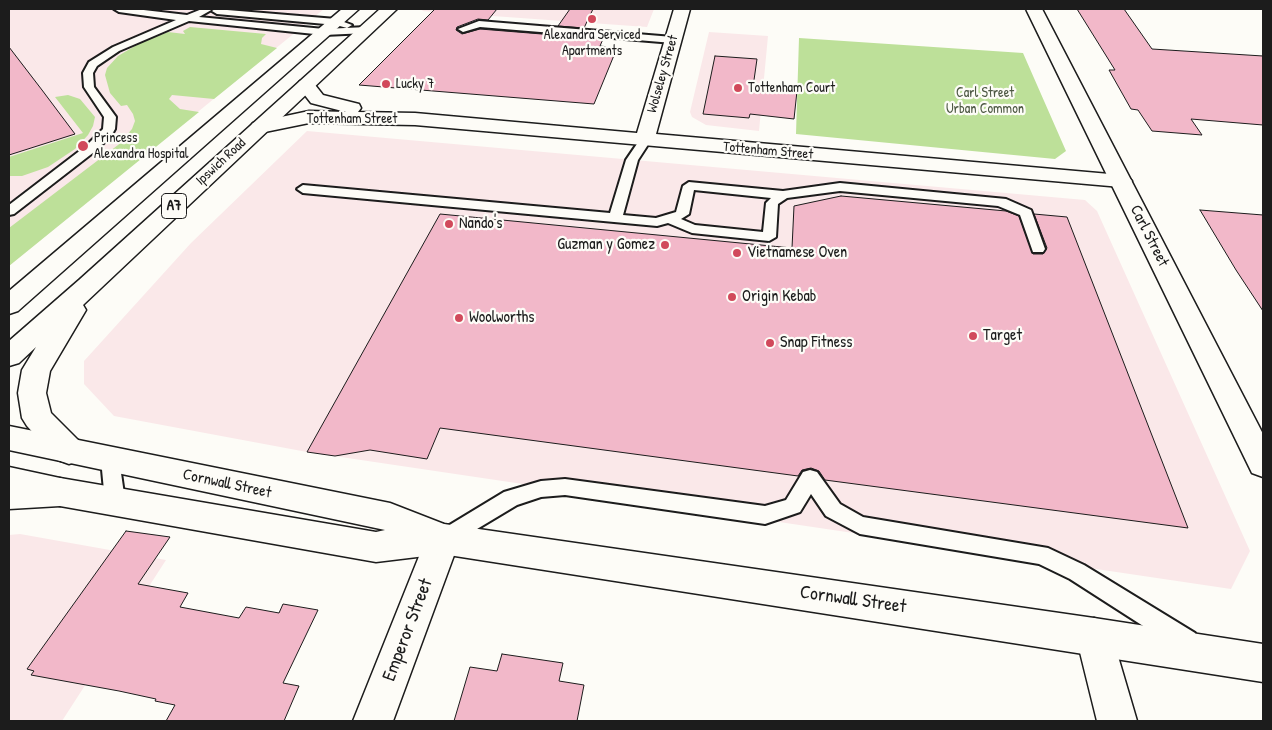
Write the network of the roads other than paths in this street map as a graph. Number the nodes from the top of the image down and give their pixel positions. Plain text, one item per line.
1 (119, 9) edge
2 (286, 9) edge
3 (351, 9) edge
4 (389, 9) edge
5 (682, 9) edge
6 (1034, 9) edge
7 (208, 10) edge
8 (243, 11) edge
9 (191, 14) edge
10 (274, 16) junction
11 (330, 27) junction
12 (463, 29) dead end
13 (367, 30) junction
14 (673, 40) junction
15 (306, 85) junction
16 (415, 119) junction
17 (260, 127) junction
18 (645, 140) junction
19 (1121, 181) junction
20 (303, 189) dead end
21 (783, 195) junction
22 (9, 211) edge
23 (615, 218) junction
24 (668, 218) junction
25 (1038, 249) dead end
26 (88, 286) junction
27 (9, 305) edge
28 (9, 356) edge
29 (9, 438) edge
30 (69, 451) junction
31 (110, 459) junction
32 (1263, 464) edge
33 (9, 480) edge
34 (60, 492) junction
35 (9, 495) edge
36 (115, 502) junction
37 (443, 539) junction
38 (1094, 636) junction
39 (1208, 654) junction
40 (1263, 663) edge
41 (373, 721) edge
42 (1116, 721) edge

1 - 9 lane
2 - 10 lane
3 - 11 main road, Ipswich Road / A7
4 - 13 main road, Ipswich Road / A7
5 - 14 main road, Wolseley Street
6 - 19 main road, Carl Street
7 - 8 lane
7 - 9 lane
8 - 10 lane
9 - 11 lane
9 - 22 lane
10 - 11 lane
11 - 13 lane
11 - 13 lane
11 - 27 main road, Ipswich Road / A7
12 - 14 lane
13 - 15 main road, Ipswich Road / A7
14 - 18 main road, Wolseley Street
15 - 16 main road, Tottenham Street
15 - 17 main road, Ipswich Road / A7
16 - 17 main road, Tottenham Street
16 - 18 main road, Tottenham Street
17 - 26 main road, Ipswich Road / A7
18 - 19 main road, Tottenham Street
18 - 23 lane
19 - 32 main road, Carl Street
20 - 23 lane
21 - 24 lane
21 - 24 lane
21 - 25 lane
23 - 24 lane
26 - 28 main road, Ipswich Road / A7
26 - 30 main road
29 - 30 main road, Cornwall Street
30 - 31 main road, Cornwall Street
31 - 36 lane
31 - 37 main road, Cornwall Street
33 - 34 main road, Cornwall Street
34 - 35 main road
34 - 36 main road, Cornwall Street
36 - 37 main road, Cornwall Street
37 - 38 main road, Cornwall Street
37 - 39 lane
37 - 41 main road, Emperor Street
38 - 39 main road, Cornwall Street
38 - 42 main road
39 - 40 main road, Cornwall Street

